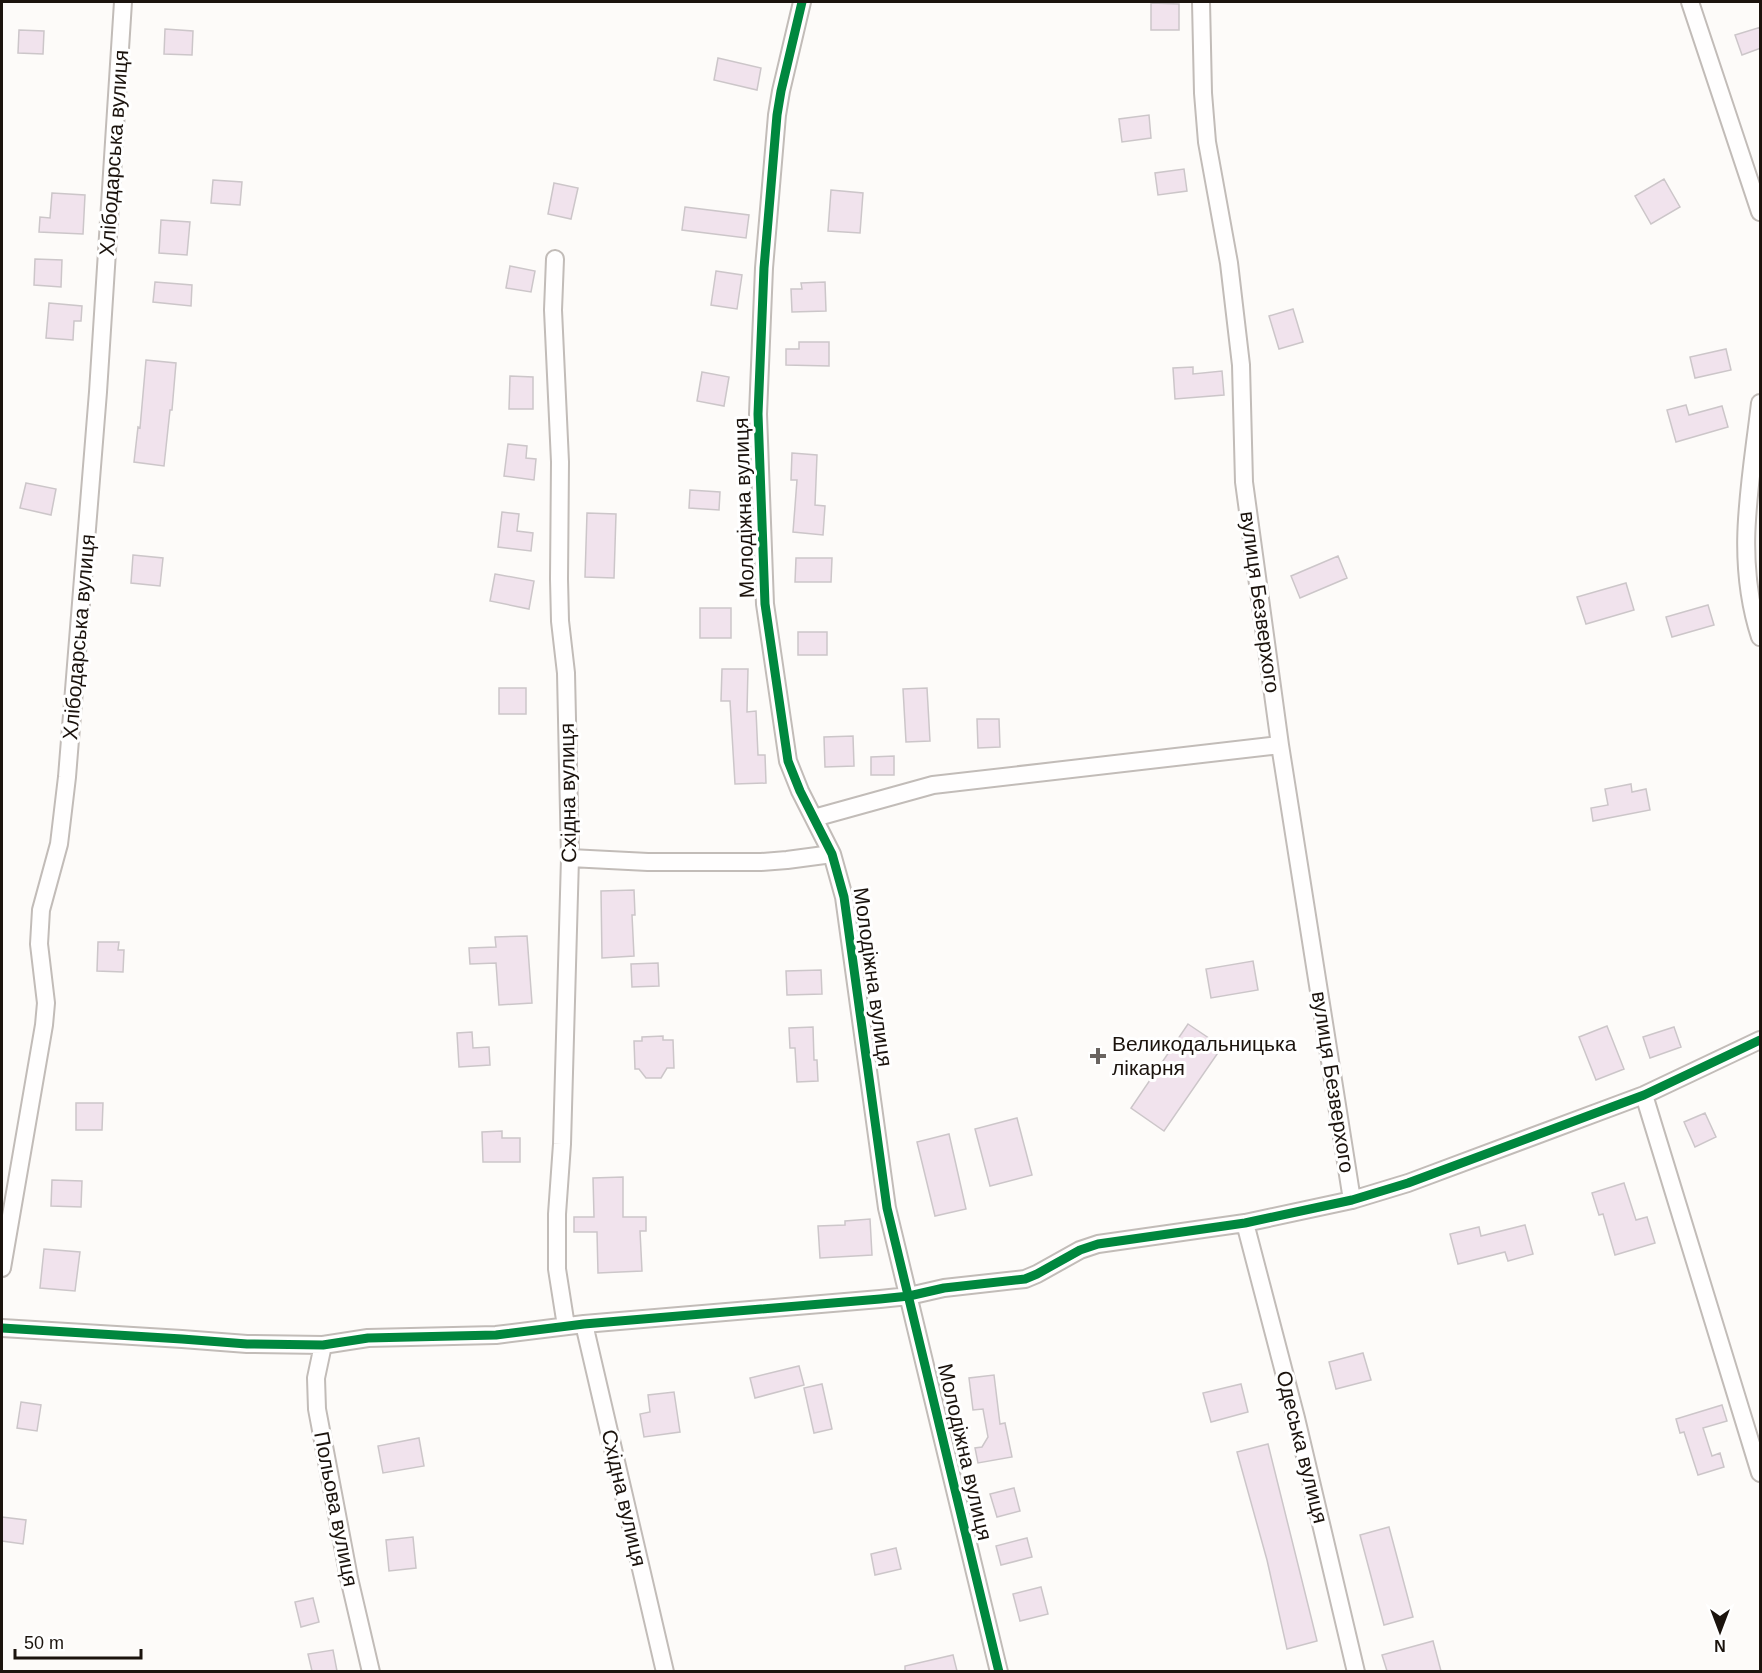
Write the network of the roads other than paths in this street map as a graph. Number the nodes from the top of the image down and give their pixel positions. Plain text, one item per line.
1 (123, 2) edge
2 (802, 2) edge
3 (1200, 2) edge
4 (1690, 2) edge
5 (1761, 212) edge
6 (555, 259) dead end
7 (1761, 403) edge
8 (1761, 637) edge
9 (1280, 745) junction
10 (814, 818) junction
11 (832, 854) junction
12 (570, 858) junction
13 (1761, 1040) edge
14 (1644, 1095) junction
15 (1352, 1200) junction
16 (1245, 1222) junction
17 (2, 1268) edge
18 (909, 1296) junction
19 (584, 1324) junction
20 (566, 1326) junction
21 (2, 1329) edge
22 (323, 1345) junction
23 (1761, 1473) edge
24 (371, 1671) edge
25 (665, 1671) edge
26 (999, 1671) edge
27 (1356, 1671) edge

1 - 17 street, Хлібодарська вулиця
2 - 10 street, Молодіжна вулиця
3 - 9 street, вулиця Безверхого
4 - 5 street
6 - 12 street, Східна вулиця
7 - 8 street
9 - 10 street
9 - 15 street, вулиця Безверхого
10 - 11 street, Молодіжна вулиця
11 - 12 street
11 - 18 street, Молодіжна вулиця
12 - 20 street, Східна вулиця
13 - 14 street
14 - 15 street
14 - 23 street
15 - 16 street
16 - 18 street
16 - 27 street, Одеська вулиця
18 - 19 street
18 - 26 street, Молодіжна вулиця
19 - 20 street
19 - 25 street, Східна вулиця
20 - 22 street
21 - 22 street
22 - 24 street, Польова вулиця

